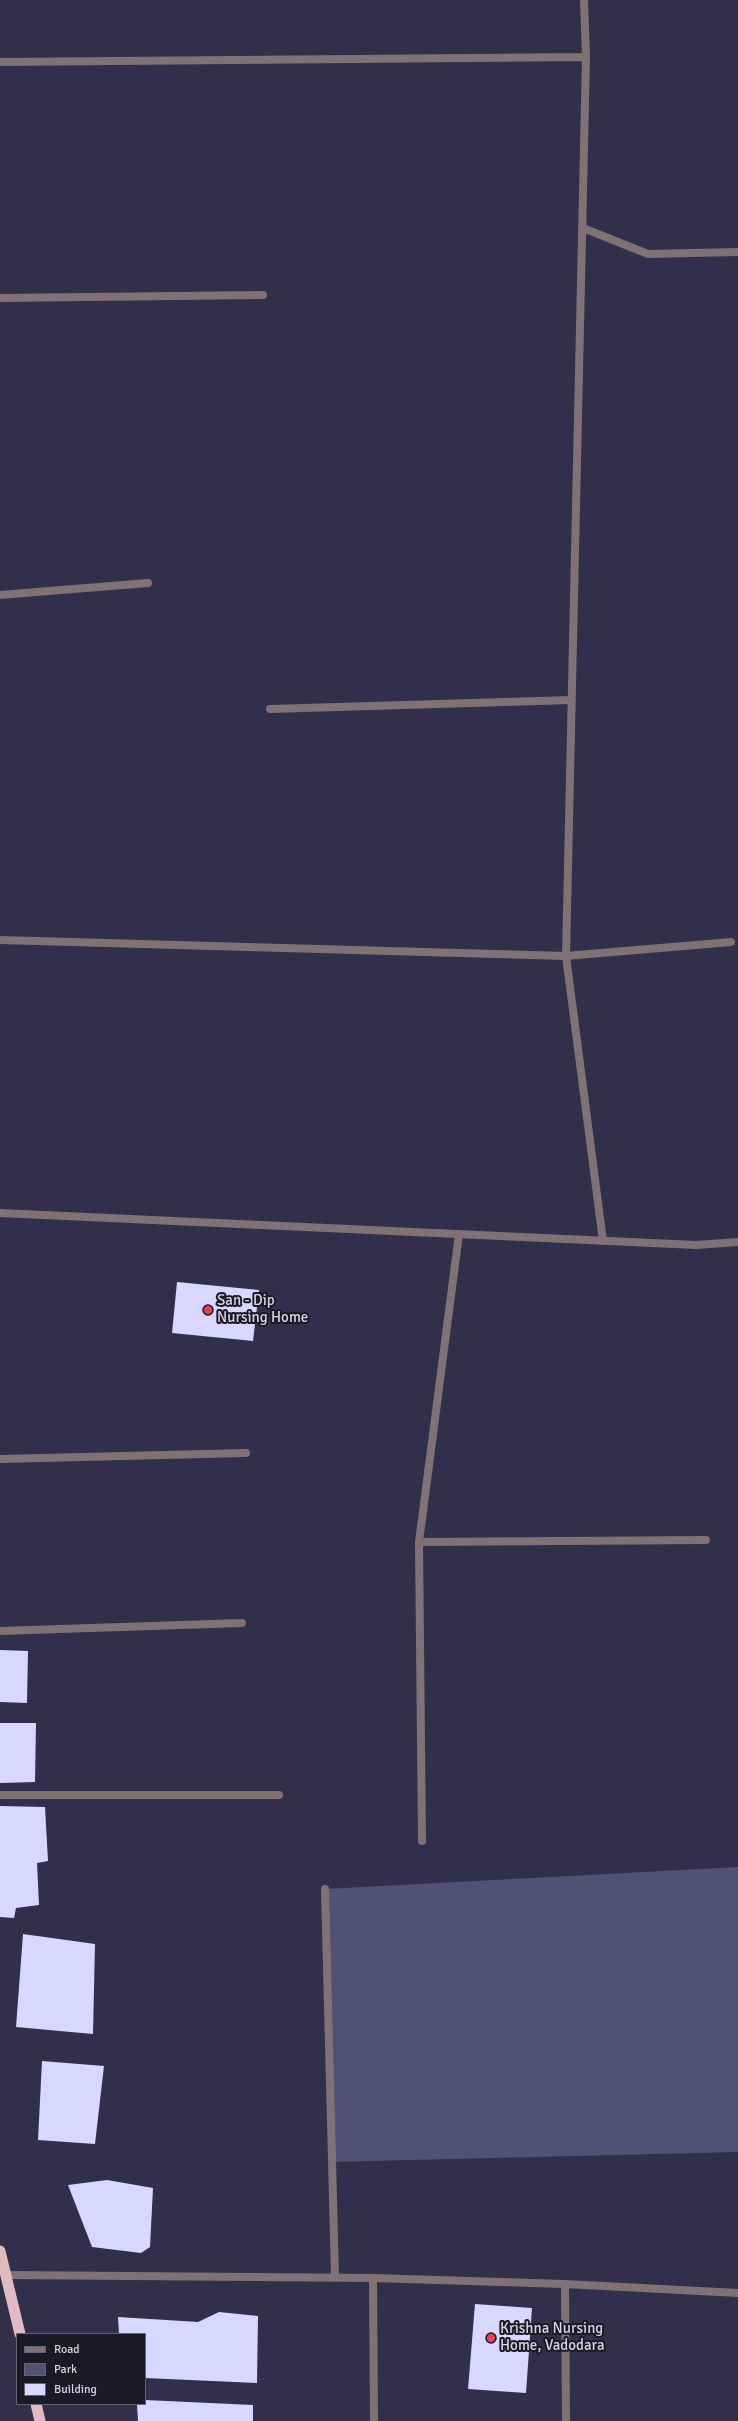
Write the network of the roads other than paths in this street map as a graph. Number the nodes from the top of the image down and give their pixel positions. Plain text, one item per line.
1 (584, 0) edge
2 (586, 57) junction
3 (0, 62) edge
4 (583, 228) junction
5 (738, 252) edge
6 (263, 295) dead end
7 (0, 298) edge
8 (148, 583) dead end
9 (0, 595) edge
10 (572, 700) junction
11 (270, 710) dead end
12 (0, 940) edge
13 (731, 942) dead end
14 (566, 956) junction
15 (0, 1213) edge
16 (459, 1234) junction
17 (603, 1241) junction
18 (738, 1242) edge
19 (246, 1454) dead end
20 (0, 1459) edge
21 (706, 1540) dead end
22 (419, 1542) junction
23 (242, 1623) dead end
24 (0, 1631) edge
25 (0, 1795) edge
26 (280, 1795) dead end
27 (422, 1841) dead end
28 (325, 1889) dead end
29 (0, 2251) edge
30 (7, 2275) junction
31 (335, 2277) junction
32 (373, 2278) junction
33 (565, 2284) junction
34 (738, 2293) edge
35 (20, 2333) edge
36 (36, 2405) edge
37 (40, 2421) edge
38 (374, 2421) edge
39 (566, 2421) edge

1 - 2 street
2 - 3 street
2 - 4 street
4 - 5 street
4 - 10 street
6 - 7 street
8 - 9 street
10 - 11 street
10 - 14 street
12 - 14 street
13 - 14 street
14 - 17 street
15 - 16 street
16 - 17 street
16 - 22 street
17 - 18 street
19 - 20 street
21 - 22 street
22 - 27 street
23 - 24 street
25 - 26 street
28 - 31 street
29 - 30 highway
30 - 31 street
30 - 35 highway
31 - 32 street
32 - 33 street
32 - 38 street
33 - 34 street
33 - 39 street
36 - 37 highway

